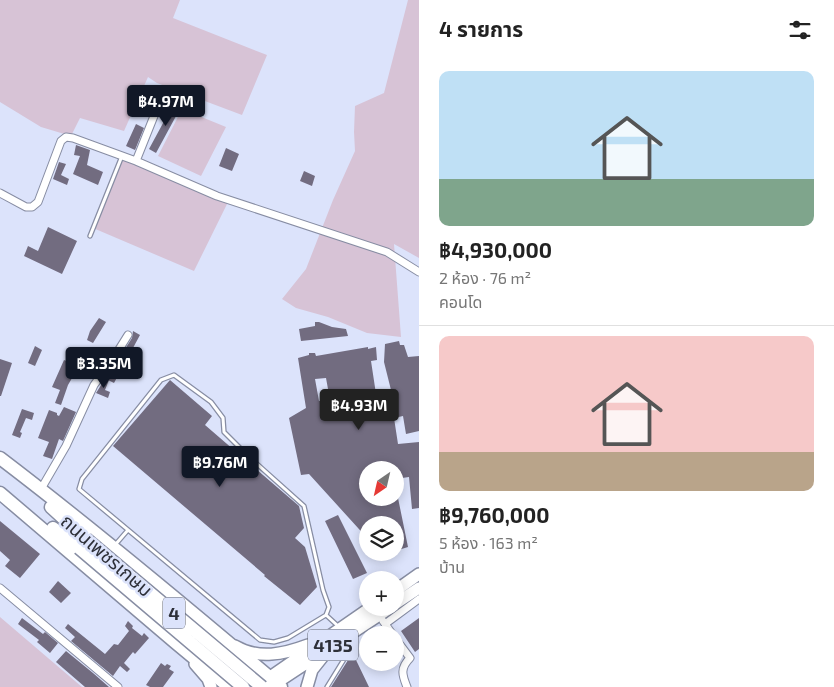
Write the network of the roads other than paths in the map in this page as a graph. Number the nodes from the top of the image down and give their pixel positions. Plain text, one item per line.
1 (158, 106) dead end
2 (122, 156) junction
3 (136, 161) junction
4 (0, 193) edge
5 (90, 236) dead end
6 (419, 272) edge
7 (128, 335) dead end
8 (0, 459) edge
9 (0, 485) edge
10 (41, 489) junction
11 (0, 493) edge
12 (128, 530) junction
13 (83, 544) junction
14 (113, 548) junction
15 (419, 574) edge
16 (404, 585) edge
17 (0, 588) edge
18 (418, 593) edge
19 (404, 600) edge
20 (404, 601) edge
21 (326, 615) junction
22 (376, 616) edge
23 (379, 616) edge
24 (386, 626) edge
25 (344, 632) junction
26 (227, 641) junction
27 (327, 643) junction
28 (404, 650) edge
29 (241, 654) junction
30 (404, 667) edge
31 (403, 671) edge
32 (214, 682) edge
33 (272, 684) edge
34 (118, 687) edge
35 (229, 687) edge
36 (243, 687) edge
37 (256, 687) edge
38 (307, 687) edge
39 (327, 687) edge
40 (407, 687) edge

1 - 3 street
2 - 3 street
2 - 4 street
2 - 5 lane
3 - 6 street
7 - 10 street
8 - 10 highway
8 - 13 highway, ถนนเพชรเกษม / 4
9 - 13 highway, ถนนเพชรเกษม / 4
10 - 14 highway
11 - 32 highway
12 - 14 lane
12 - 21 lane
12 - 21 lane
13 - 33 highway, ถนนเพชรเกษม / 4, bridge
13 - 36 highway, ถนนเพชรเกษม / 4, bridge
14 - 26 highway
15 - 16 main road
17 - 34 street
18 - 19 main road
18 - 20 street
21 - 25 lane
22 - 25 main road, 4135
23 - 24 street
25 - 27 main road, 4135
25 - 39 lane
26 - 27 main road
26 - 29 highway
27 - 33 main road, 4135
27 - 38 main road
28 - 30 street
29 - 32 highway
29 - 33 highway
31 - 40 street
32 - 35 highway
33 - 37 main road, 4135

